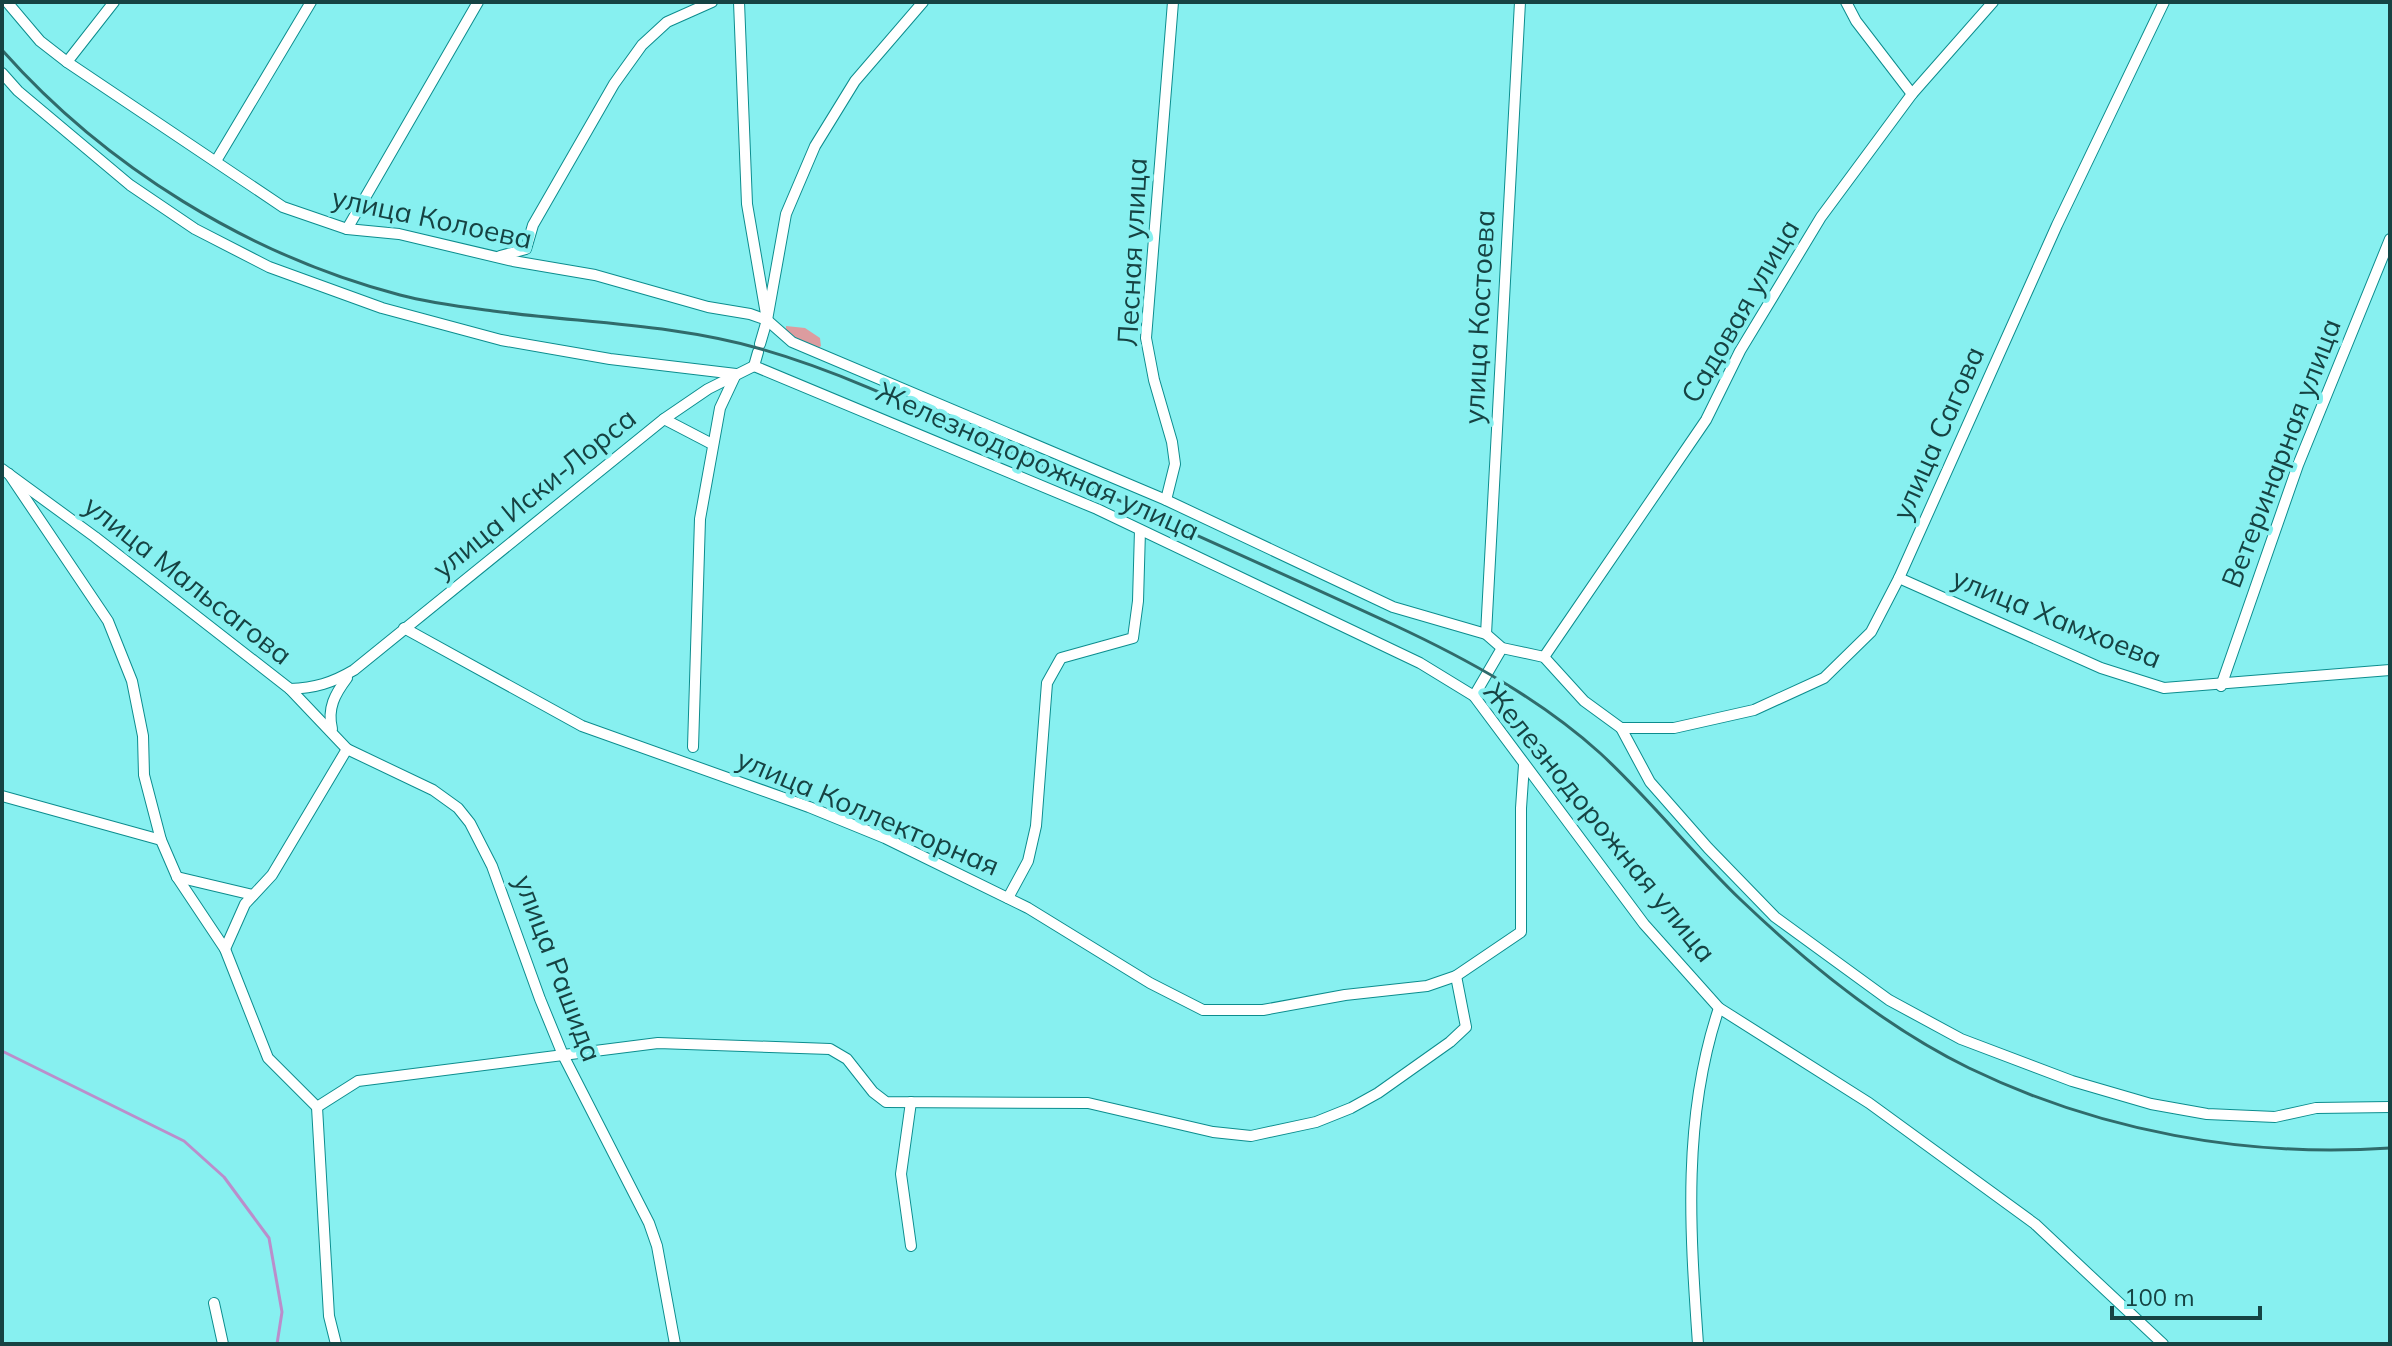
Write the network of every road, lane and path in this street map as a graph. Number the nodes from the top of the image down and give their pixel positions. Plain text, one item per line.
1 (7, 2) edge
2 (114, 2) edge
3 (311, 2) edge
4 (478, 2) edge
5 (712, 2) edge
6 (739, 2) edge
7 (923, 2) edge
8 (1173, 2) edge
9 (1520, 2) edge
10 (1846, 2) edge
11 (1993, 2) edge
12 (2164, 2) edge
13 (67, 62) junction
14 (2, 73) edge
15 (1912, 94) junction
16 (216, 161) junction
17 (347, 229) junction
18 (2390, 239) edge
19 (497, 257) junction
20 (767, 320) junction
21 (754, 366) junction
22 (703, 369) junction
23 (736, 374) junction
24 (708, 389) junction
25 (664, 419) junction
26 (712, 444) junction
27 (6, 471) edge
28 (1166, 500) junction
29 (1140, 530) junction
30 (1899, 578) junction
31 (404, 628) junction
32 (1486, 634) junction
33 (1502, 648) junction
34 (1544, 657) junction
35 (354, 670) junction
36 (2390, 670) edge
37 (2221, 686) junction
38 (290, 689) junction
39 (1474, 696) junction
40 (1621, 728) junction
41 (332, 731) junction
42 (693, 747) dead end
43 (347, 749) junction
44 (1524, 765) junction
45 (2, 796) edge
46 (161, 840) junction
47 (177, 877) junction
48 (253, 895) junction
49 (1008, 898) junction
50 (225, 949) junction
51 (1456, 976) junction
52 (1719, 1008) junction
53 (563, 1055) junction
54 (911, 1102) junction
55 (317, 1107) junction
56 (2390, 1107) edge
57 (911, 1246) dead end
58 (214, 1303) dead end
59 (223, 1344) edge
60 (336, 1344) edge
61 (675, 1344) edge
62 (1698, 1344) edge
63 (2163, 1344) edge

1 - 13 street, улица Колоева
2 - 13 street
3 - 16 street
4 - 17 street
5 - 19 street
6 - 20 street
7 - 20 street
8 - 28 street, Лесная улица
9 - 32 street, улица Костоева
10 - 15 street
11 - 15 street, Садовая улица
12 - 30 street, улица Сагова
13 - 16 street, улица Колоева
14 - 22 street
15 - 34 street, Садовая улица
16 - 17 street, улица Колоева
17 - 19 street, улица Колоева
18 - 37 street, Ветеринарная улица
19 - 20 street, улица Колоева
20 - 21 street
20 - 28 street
21 - 23 street, улица Иски-Лорса
21 - 29 street, Железнодорожная улица
22 - 23 street
22 - 24 street
23 - 24 street, улица Иски-Лорса
23 - 26 street
24 - 25 street, улица Иски-Лорса
25 - 26 street
25 - 31 street, улица Иски-Лорса
26 - 42 street
27 - 38 street, улица Мальсагова
27 - 46 street
28 - 32 street
29 - 39 street, Железнодорожная улица
29 - 49 street
30 - 37 street, улица Хамхоева
30 - 40 street, улица Сагова
31 - 35 street, улица Иски-Лорса
31 - 49 street, улица Коллекторная
32 - 33 street
33 - 34 street
33 - 39 street
34 - 40 street
35 - 38 street, улица Мальсагова
35 - 41 street
36 - 37 street, улица Хамхоева
38 - 41 street, улица Рашида
39 - 44 street, Железнодорожная улица
40 - 56 street
41 - 43 street, улица Рашида
43 - 48 street
43 - 53 street, улица Рашида
44 - 51 street, улица Коллекторная
44 - 52 street, Железнодорожная улица
45 - 46 street
46 - 47 street
47 - 48 street
47 - 50 street
48 - 50 street
49 - 51 street, улица Коллекторная
50 - 55 street
51 - 54 street
52 - 62 street
52 - 63 street, Железнодорожная улица
53 - 54 street
53 - 55 street
53 - 61 street, улица Рашида
54 - 57 street
55 - 60 street
58 - 59 street

